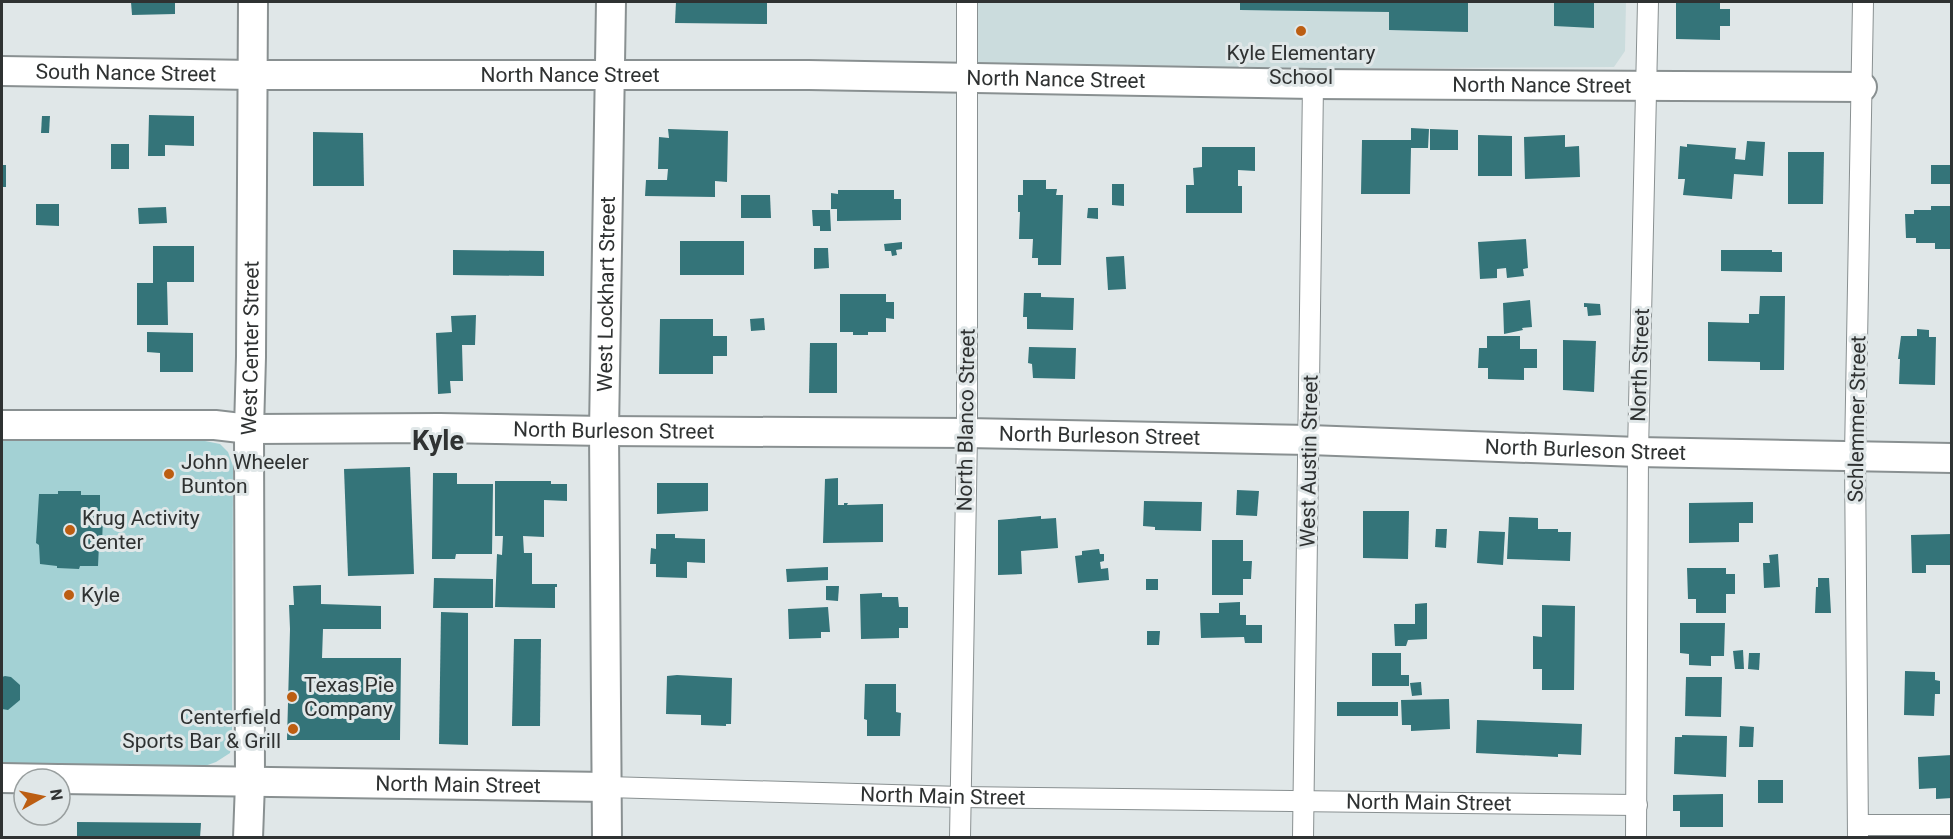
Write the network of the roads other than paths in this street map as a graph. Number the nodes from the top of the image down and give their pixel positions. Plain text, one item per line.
1 (253, 2) edge
2 (611, 2) edge
3 (967, 2) edge
4 (1648, 2) edge
5 (1863, 2) edge
6 (2, 71) edge
7 (253, 75) junction
8 (610, 75) junction
9 (968, 78) junction
10 (1313, 84) junction
11 (1647, 86) junction
12 (1862, 87) junction
13 (2, 425) edge
14 (249, 429) junction
15 (604, 431) junction
16 (967, 433) junction
17 (1309, 440) junction
18 (1638, 452) junction
19 (1855, 456) junction
20 (1952, 459) edge
21 (72, 779) edge
22 (250, 783) junction
23 (607, 787) junction
24 (961, 797) junction
25 (1305, 800) junction
26 (1637, 805) junction
27 (1952, 825) edge
28 (1858, 831) edge
29 (248, 837) edge
30 (607, 837) edge
31 (960, 837) edge
32 (1304, 837) edge
33 (1636, 837) edge

1 - 7 street, West Center Street
2 - 8 street, West Lockhart Street
3 - 9 street, North Blanco Street
4 - 11 street, North Street
5 - 12 street, Schlemmer Street
6 - 7 street, South Nance Street
7 - 8 street, North Nance Street
7 - 14 street, West Center Street
8 - 9 street, North Nance Street
8 - 15 street, West Lockhart Street
9 - 10 street, North Nance Street
9 - 16 street, North Blanco Street
10 - 11 street, North Nance Street
10 - 17 street, West Austin Street
11 - 12 street, North Nance Street
11 - 18 street, North Street
12 - 19 street, Schlemmer Street
13 - 14 street, North Burleson Street
14 - 15 street, North Burleson Street
14 - 22 street, West Center Street
15 - 16 street, North Burleson Street
15 - 23 street, West Lockhart Street
16 - 17 street, North Burleson Street
16 - 24 street, North Blanco Street
17 - 18 street, North Burleson Street
17 - 25 street, West Austin Street
18 - 19 street, North Burleson Street
18 - 26 street, North Street
19 - 20 street, North Burleson Street
19 - 28 street, Schlemmer Street
21 - 22 street, North Main Street
22 - 23 street, North Main Street
22 - 29 street, West Center Street
23 - 24 street, North Main Street
23 - 30 street, West Lockhart Street
24 - 25 street, North Main Street
24 - 31 street, North Blanco Street
25 - 26 street, North Main Street
25 - 32 street, West Austin Street
26 - 33 street, North Street
27 - 28 street

